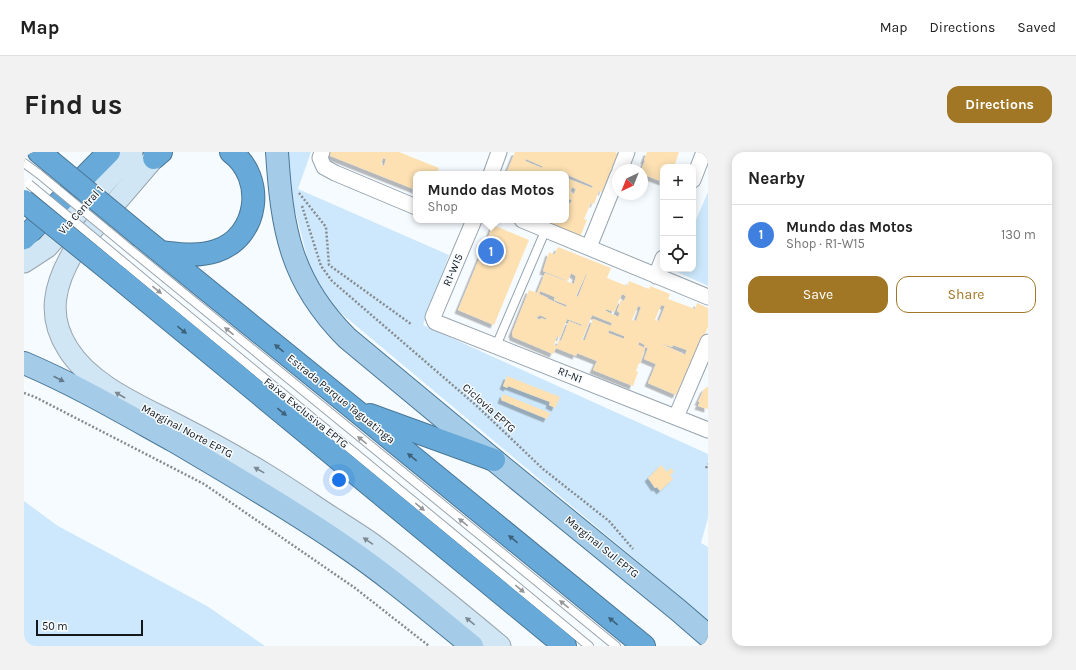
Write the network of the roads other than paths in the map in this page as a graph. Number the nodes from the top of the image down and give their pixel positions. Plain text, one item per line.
1 (109, 152) edge
2 (132, 152) edge
3 (231, 152) edge
4 (277, 152) edge
5 (322, 152) edge
6 (627, 152) edge
7 (704, 152) edge
8 (497, 153) edge
9 (158, 154) edge
10 (43, 162) edge
11 (24, 163) edge
12 (622, 164) edge
13 (493, 171) edge
14 (696, 172) edge
15 (26, 188) edge
16 (612, 189) edge
17 (413, 206) edge
18 (473, 223) edge
19 (530, 223) edge
20 (546, 229) junction
21 (24, 238) edge
22 (139, 246) junction
23 (589, 246) junction
24 (161, 252) junction
25 (24, 262) edge
26 (660, 266) edge
27 (123, 272) junction
28 (656, 276) junction
29 (708, 297) edge
30 (433, 320) joint
31 (708, 342) edge
32 (496, 346) junction
33 (24, 363) edge
34 (354, 409) junction
35 (676, 418) junction
36 (708, 430) edge
37 (494, 460) junction
38 (708, 636) edge
39 (472, 646) edge
40 (500, 646) edge
41 (565, 646) edge
42 (589, 646) edge
43 (616, 646) edge
44 (644, 646) edge

1 - 21 highway
2 - 25 main road, Via Central 1
3 - 24 highway
4 - 37 main road, Marginal Sul EPTG
5 - 17 street
6 - 12 street
7 - 14 street
8 - 13 street
40 -> 9 main road, Marginal Norte EPTG
10 - 11 lane
10 - 22 highway, Estrada Parque Taguatinga, bridge
15 - 27 highway, bridge
16 - 23 street
18 - 30 street, R1-W15
19 - 20 street
20 - 23 street
20 - 32 lane
22 - 24 highway, Estrada Parque Taguatinga
43 -> 22 lane, Faixa Exclusiva EPTG
23 - 28 street
34 -> 24 highway, Estrada Parque Taguatinga
26 - 28 street
27 -> 41 highway
27 -> 42 lane, Faixa Exclusiva EPTG
28 - 29 street
30 - 32 street, R1-N1
31 - 35 street
32 - 35 street, R1-N1
33 -> 39 main road, Marginal Norte EPTG
34 - 37 highway
44 -> 34 highway, Estrada Parque Taguatinga
35 - 36 street, R1-N1
37 - 38 main road, Marginal Sul EPTG

